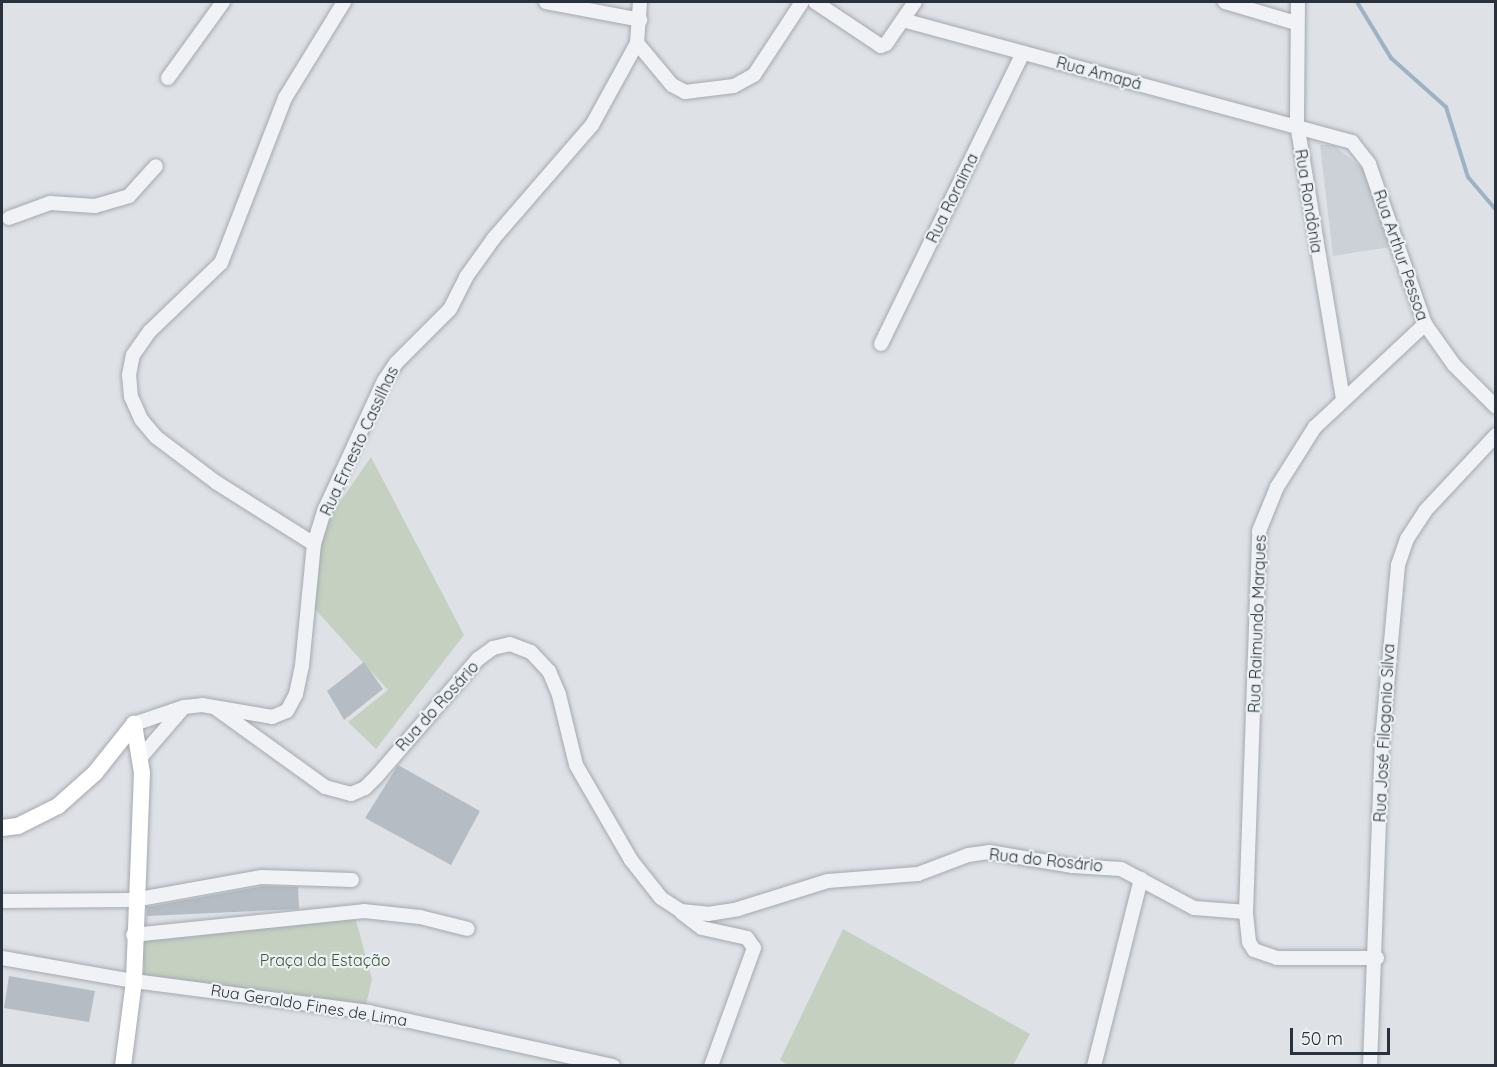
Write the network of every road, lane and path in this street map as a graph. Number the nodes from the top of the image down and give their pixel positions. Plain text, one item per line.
1 (223, 2) edge
2 (345, 2) edge
3 (546, 2) edge
4 (640, 2) edge
5 (802, 2) edge
6 (815, 2) edge
7 (915, 2) edge
8 (1224, 2) edge
9 (1298, 2) edge
10 (640, 20) junction
11 (903, 20) junction
12 (1296, 23) junction
13 (637, 43) junction
14 (1023, 52) junction
15 (168, 78) dead end
16 (1296, 124) junction
17 (156, 166) dead end
18 (9, 218) dead end
19 (1425, 324) junction
20 (881, 344) dead end
21 (1343, 398) junction
22 (1496, 407) edge
23 (1496, 435) edge
24 (314, 544) junction
25 (184, 707) junction
26 (217, 709) junction
27 (134, 724) junction
28 (141, 757) junction
29 (2, 828) edge
30 (1141, 879) junction
31 (352, 880) dead end
32 (134, 900) junction
33 (2, 901) edge
34 (681, 911) junction
35 (1246, 912) junction
36 (468, 929) dead end
37 (133, 935) junction
38 (2, 958) edge
39 (1377, 958) junction
40 (134, 981) junction
41 (123, 1065) edge
42 (613, 1065) edge
43 (711, 1065) edge
44 (1094, 1065) edge
45 (1370, 1065) edge

1 - 15 street
2 - 24 street
3 - 10 street
4 - 10 street, Rua Ernesto Cassilhas
5 - 13 street
6 - 11 street
7 - 11 street
8 - 12 street
9 - 12 street, Rua Rondônia
10 - 13 street, Rua Ernesto Cassilhas
11 - 14 street, Rua Amapá
12 - 16 street, Rua Rondônia
13 - 24 street, Rua Ernesto Cassilhas
14 - 16 street, Rua Amapá
14 - 20 street, Rua Roraima
16 - 19 street, Rua Arthur Pessoa
16 - 21 street, Rua Rondônia
17 - 18 street
19 - 21 street, Rua Raimundo Marques
19 - 22 street, Rua Arthur Pessoa
21 - 35 street, Rua Raimundo Marques
23 - 39 street, Rua José Filogonio Silva
24 - 26 street, Rua Ernesto Cassilhas
25 - 26 street, Rua Ernesto Cassilhas
25 - 27 street, Rua Ernesto Cassilhas
25 - 28 street
26 - 34 street, Rua do Rosário
27 - 28 main road
27 - 29 main road
28 - 32 main road
30 - 34 street, Rua do Rosário
30 - 35 street, Rua do Rosário
30 - 44 street
31 - 32 street
32 - 33 street
32 - 37 main road
34 - 43 street, Rua do Rosário
35 - 39 street
36 - 37 street
37 - 40 main road
38 - 40 street, Rua Geraldo Fines de Lima
39 - 45 street, Rua José Filogonio Silva
40 - 41 main road
40 - 42 street, Rua Geraldo Fines de Lima

